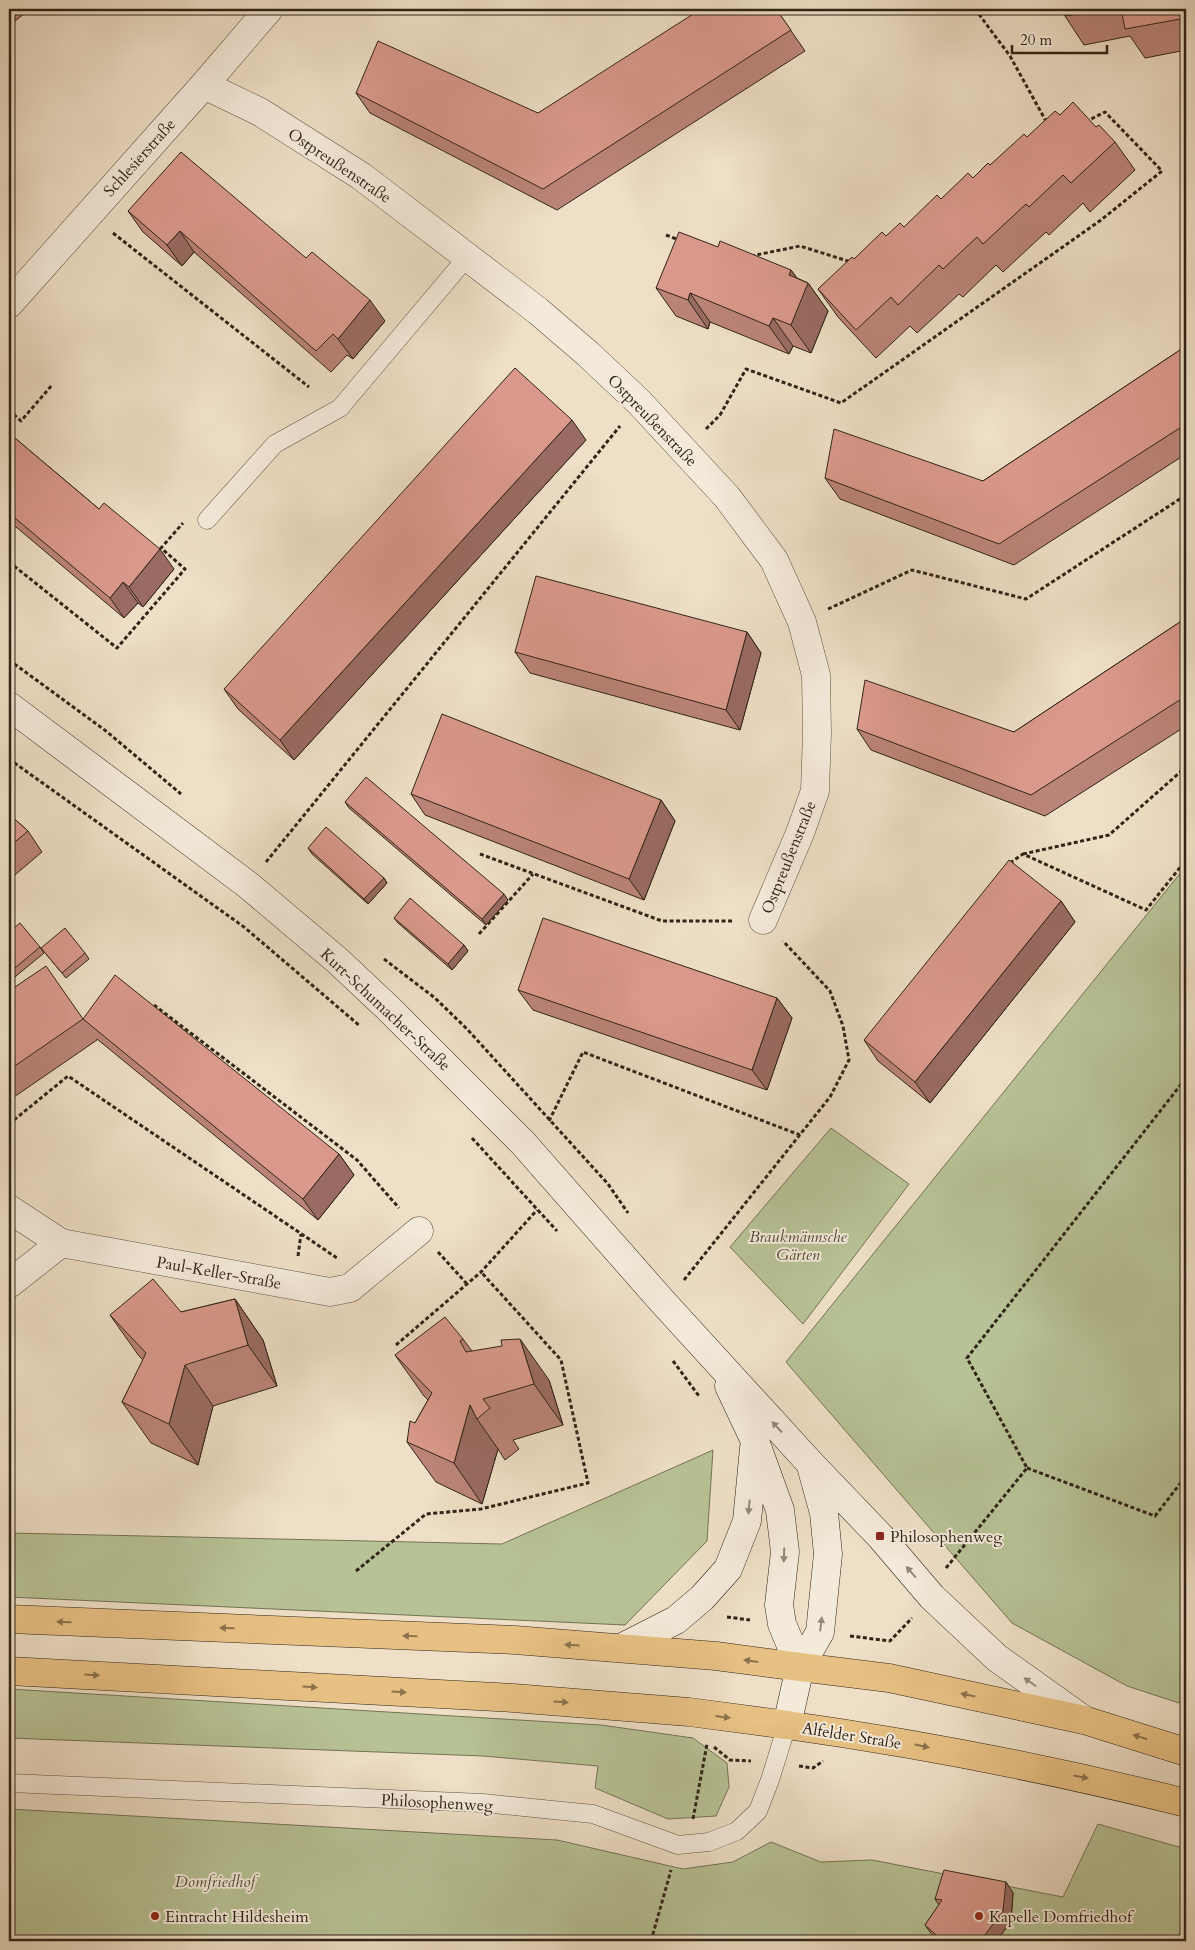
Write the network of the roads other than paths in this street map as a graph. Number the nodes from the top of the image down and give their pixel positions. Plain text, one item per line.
1 (269, 9) edge
2 (204, 86) junction
3 (468, 256) junction
4 (9, 304) edge
5 (207, 520) dead end
6 (9, 706) edge
7 (763, 920) road end
8 (9, 1209) edge
9 (419, 1231) road end
10 (61, 1243) junction
11 (9, 1284) edge
12 (718, 1362) junction
13 (755, 1441) junction
14 (810, 1462) junction
15 (9, 1620) edge
16 (621, 1648) junction
17 (800, 1667) junction
18 (9, 1671) edge
19 (1084, 1720) junction
20 (787, 1725) junction
21 (1186, 1752) edge
22 (9, 1783) edge
23 (1186, 1803) edge

1 - 2 main road, Schlesierstraße
2 - 3 main road, Ostpreußenstraße
2 - 4 main road, Schlesierstraße
3 - 5 lane
3 - 7 main road, Ostpreußenstraße
6 - 12 main road, Kurt-Schumacher-Straße
8 - 10 main road, Paul-Keller-Straße
9 - 10 main road, Paul-Keller-Straße
10 - 11 main road
12 - 13 main road, Kurt-Schumacher-Straße
14 -> 12 main road, Kurt-Schumacher-Straße
13 -> 16 main road
13 -> 17 main road, Kurt-Schumacher-Straße
17 -> 14 main road, Kurt-Schumacher-Straße
19 -> 14 main road
16 -> 15 main road
17 -> 16 main road
19 -> 17 main road
17 - 20 main road, Alfelder Straße
18 -> 20 main road
21 -> 19 main road
20 - 22 lane, Philosophenweg
20 -> 23 main road, Alfelder Straße

